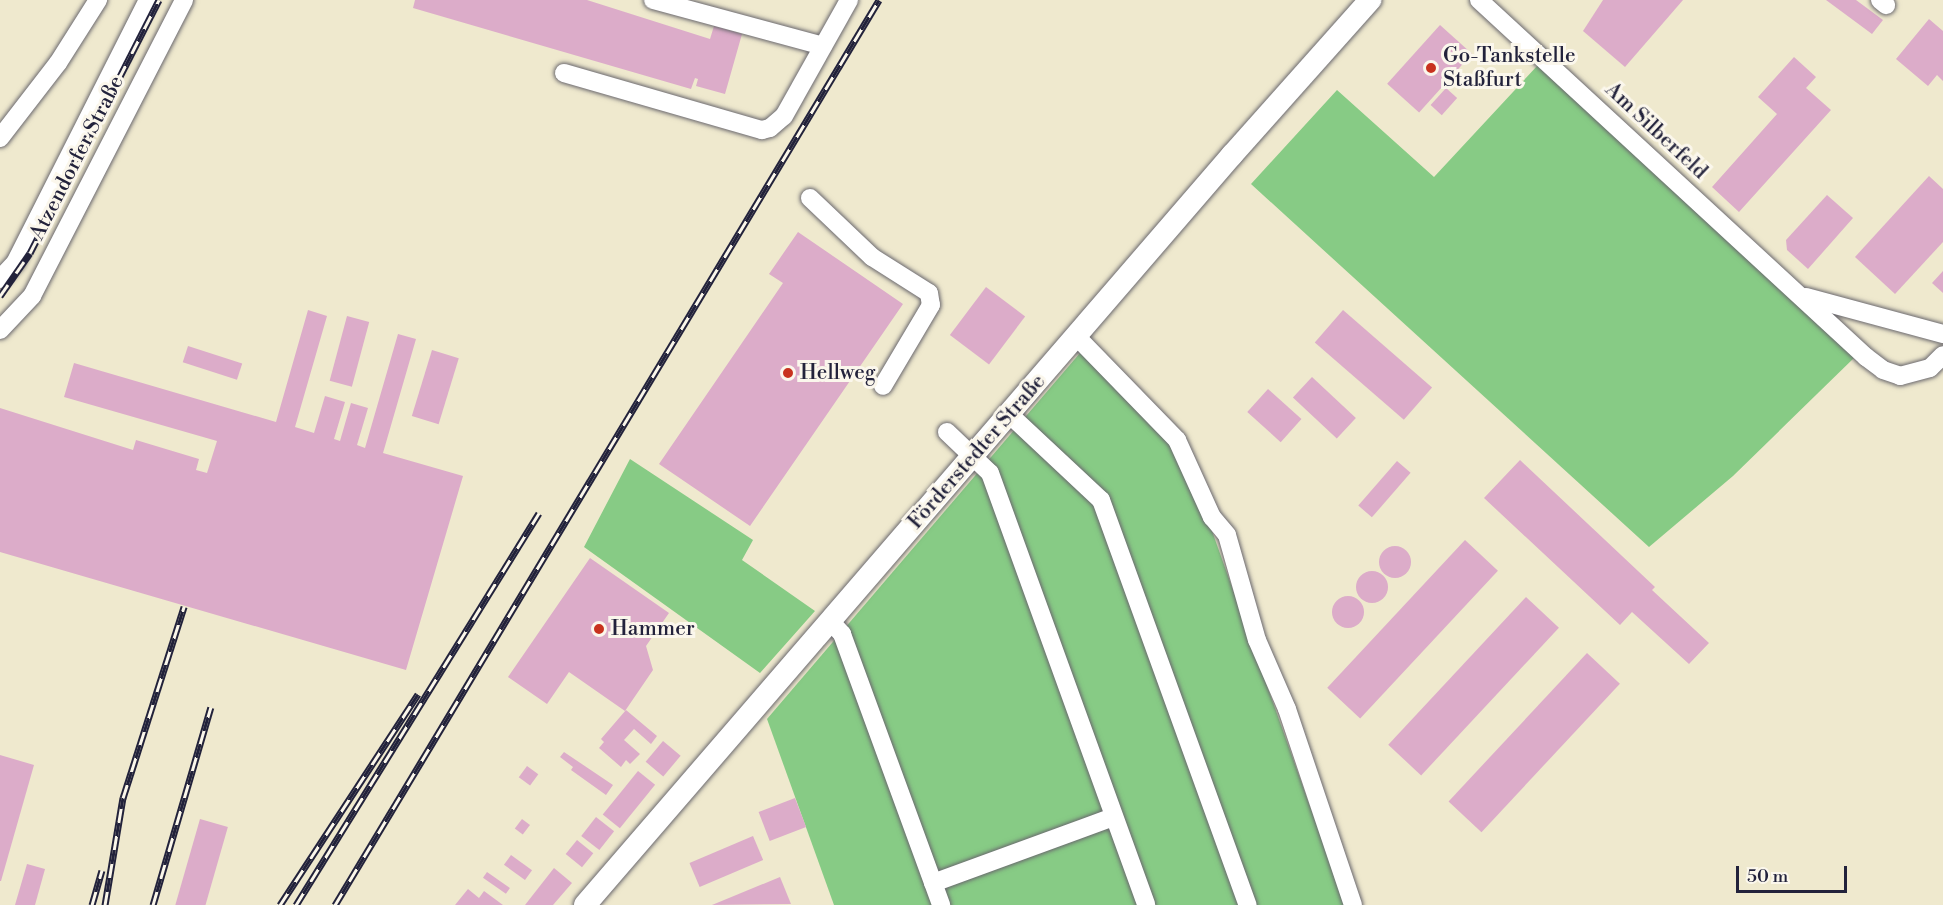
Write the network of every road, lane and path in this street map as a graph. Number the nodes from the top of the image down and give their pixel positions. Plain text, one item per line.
1 (98, 0) edge
2 (148, 0) edge
3 (184, 0) edge
4 (653, 0) edge
5 (849, 0) edge
6 (1370, 0) edge
7 (1479, 0) edge
8 (823, 46) junction
9 (564, 73) dead end
10 (0, 138) edge
11 (810, 198) dead end
12 (0, 279) edge
13 (1802, 296) junction
14 (0, 330) edge
15 (1943, 334) edge
16 (1076, 336) junction
17 (1943, 355) edge
18 (883, 386) dead end
19 (1010, 414) junction
20 (946, 432) dead end
21 (975, 455) junction
22 (830, 621) junction
23 (1113, 817) junction
24 (933, 884) junction
25 (585, 905) edge
26 (941, 905) edge
27 (1146, 905) edge
28 (1248, 905) edge
29 (1353, 905) edge

1 - 10 street
2 - 12 street
3 - 14 street, Atzendorfer Straße
4 - 8 street
5 - 8 street
6 - 16 main road, Förderstedter Straße
7 - 13 street, Am Silberfeld
8 - 9 street
11 - 18 street
13 - 15 street, Am Silberfeld
13 - 17 street, Am Silberfeld
16 - 19 main road, Förderstedter Straße
16 - 29 street
19 - 21 main road, Förderstedter Straße
19 - 28 street
20 - 21 street
21 - 22 main road, Förderstedter Straße
21 - 23 street
22 - 24 street
22 - 25 main road, Förderstedter Straße
23 - 24 street
23 - 27 street
24 - 26 street

